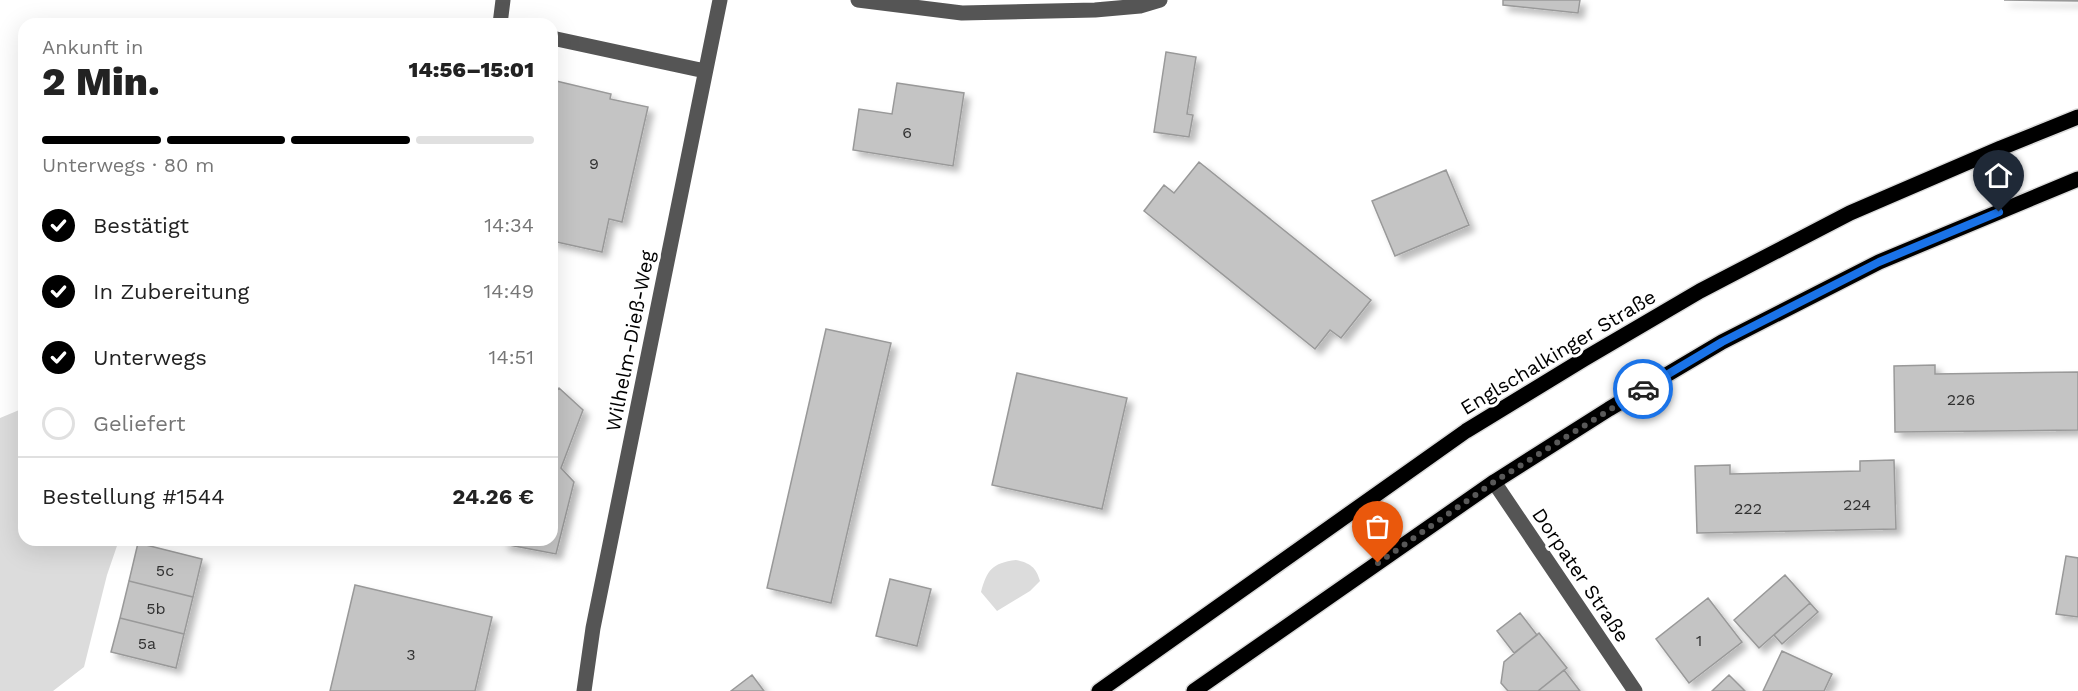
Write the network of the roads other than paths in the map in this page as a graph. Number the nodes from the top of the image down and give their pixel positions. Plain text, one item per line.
1 (503, 0) edge
2 (720, 0) edge
3 (858, 0) edge
4 (1160, 0) edge
5 (501, 18) edge
6 (558, 39) edge
7 (705, 71) junction
8 (2078, 117) edge
9 (2078, 179) edge
10 (1494, 482) junction
11 (584, 691) edge
12 (1099, 691) edge
13 (1194, 691) edge
14 (1635, 691) edge

1 - 5 street
2 - 7 street, Wilhelm-Dieß-Weg
3 - 4 street
6 - 7 street
7 - 11 street, Wilhelm-Dieß-Weg
8 - 12 main road, Englschalkinger Straße
9 - 10 main road
10 - 13 main road
10 - 14 street, Dorpater Straße

